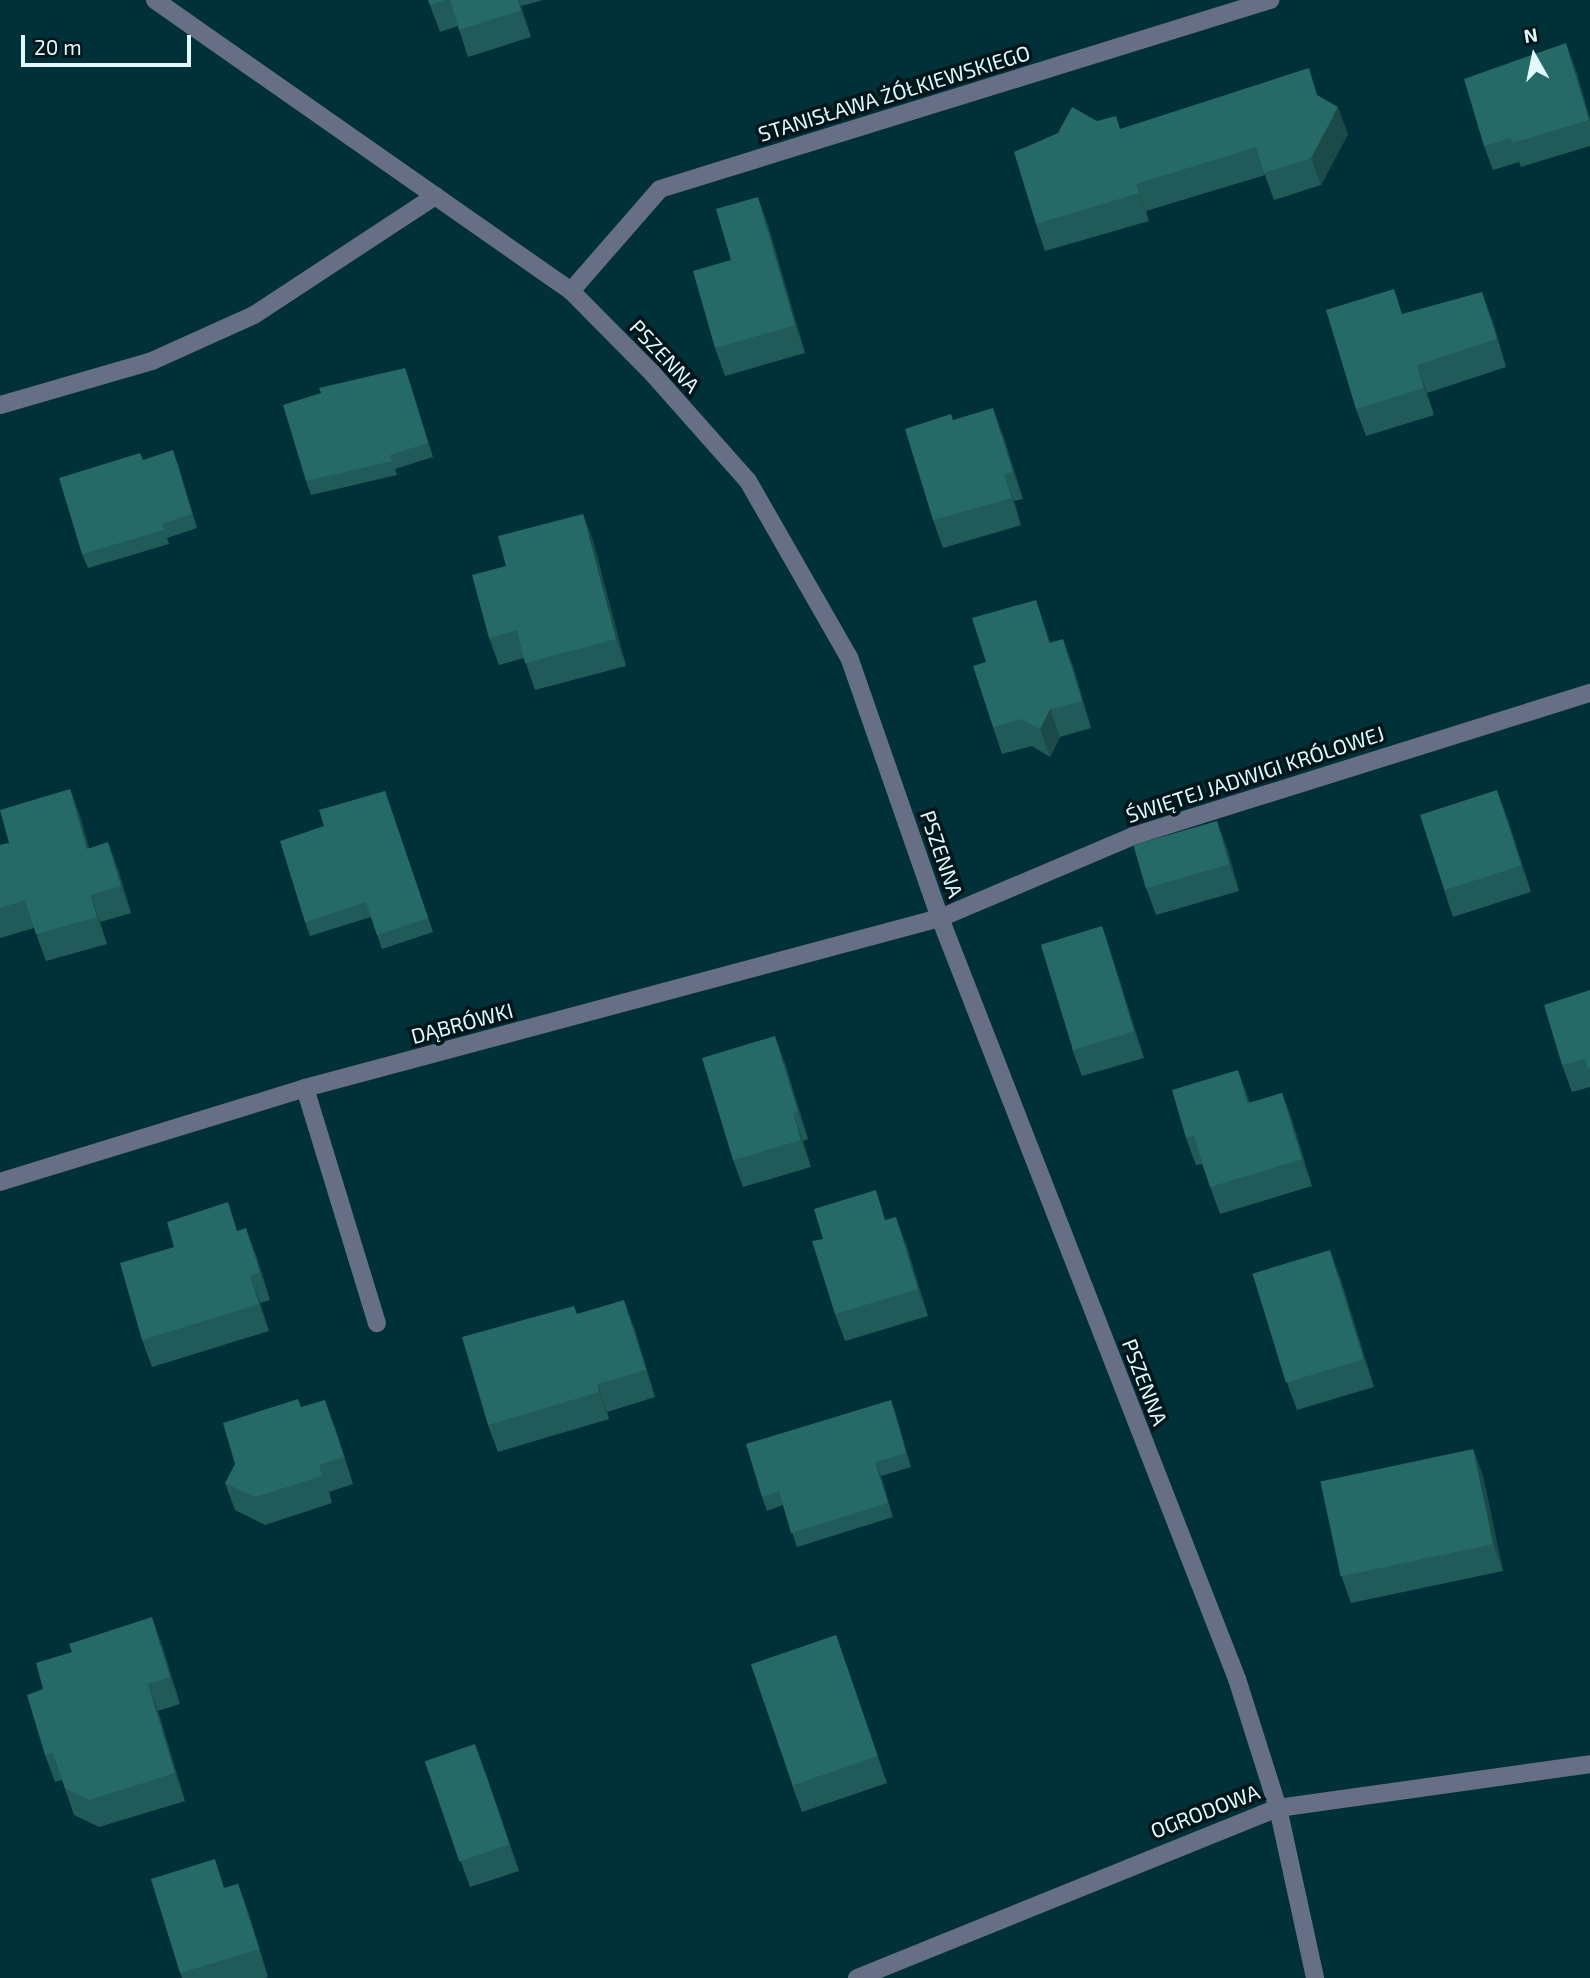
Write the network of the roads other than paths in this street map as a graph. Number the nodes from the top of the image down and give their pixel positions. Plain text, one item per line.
1 (155, 0) edge
2 (1270, 0) edge
3 (435, 196) junction
4 (570, 291) junction
5 (0, 405) edge
6 (1590, 693) edge
7 (940, 918) junction
8 (305, 1088) junction
9 (0, 1182) edge
10 (377, 1323) dead end
11 (1590, 1764) edge
12 (1278, 1808) junction
13 (857, 1978) edge
14 (1315, 1978) edge

1 - 3 street, PSZENNA
2 - 4 street, STANISŁAWA ŻÓŁKIEWSKIEGO
3 - 4 street, PSZENNA
3 - 5 street
4 - 7 street, PSZENNA
6 - 7 street, ŚWIĘTEJ JADWIGI KRÓLOWEJ
7 - 8 street, DĄBRÓWKI
7 - 12 street, PSZENNA
8 - 9 street, DĄBRÓWKI
8 - 10 street
11 - 12 street, OGRODOWA
12 - 13 street, OGRODOWA
12 - 14 street, PSZENNA

